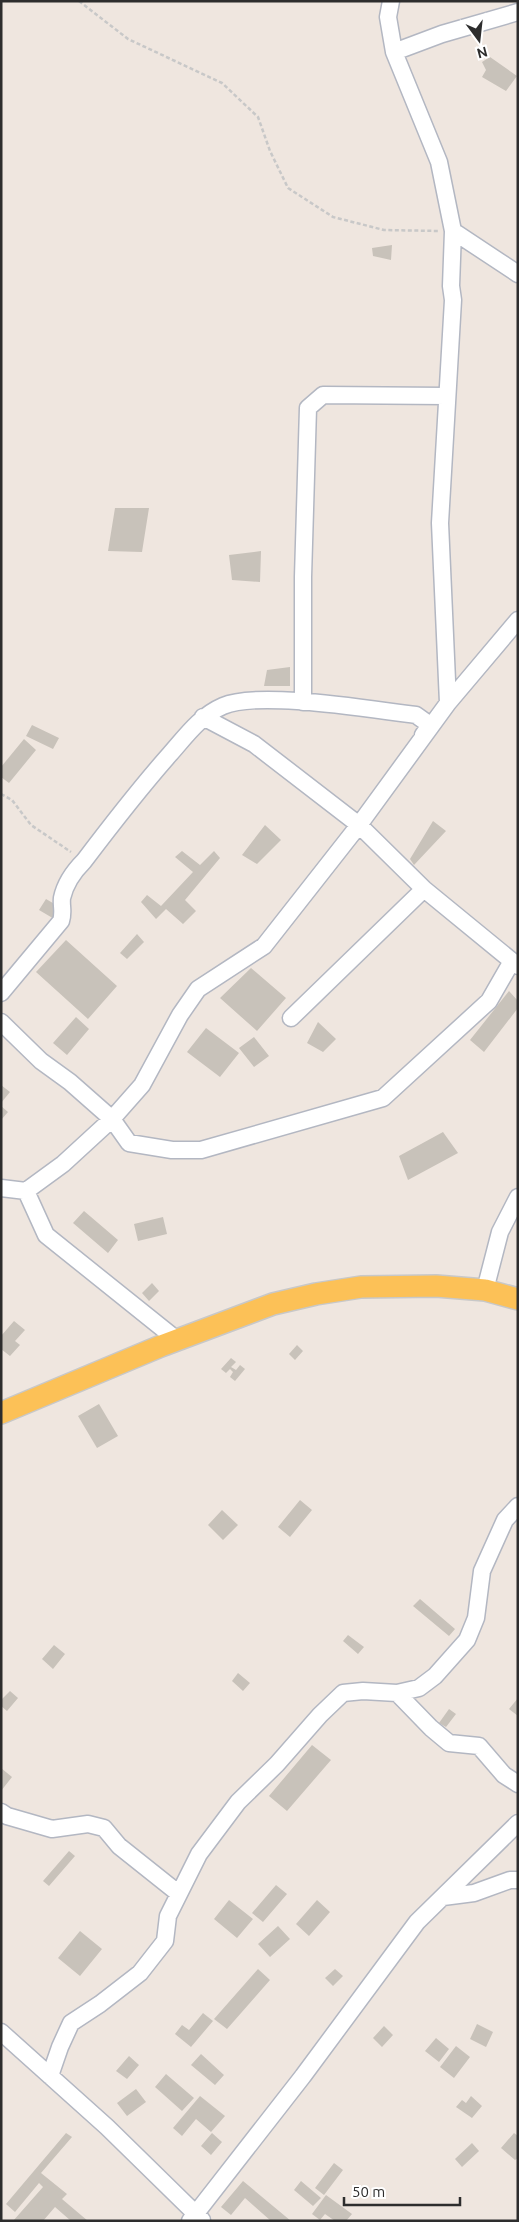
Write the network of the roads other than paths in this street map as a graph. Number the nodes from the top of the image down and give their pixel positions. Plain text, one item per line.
1 (392, 1) edge
2 (518, 12) edge
3 (394, 52) junction
4 (452, 231) junction
5 (518, 274) edge
6 (446, 396) junction
7 (518, 620) edge
8 (303, 702) junction
9 (448, 703) junction
10 (203, 717) junction
11 (359, 825) junction
12 (424, 889) junction
13 (515, 964) edge
14 (1, 993) edge
15 (291, 1018) dead end
16 (1, 1022) edge
17 (112, 1120) junction
18 (1, 1188) edge
19 (26, 1191) junction
20 (518, 1197) edge
21 (485, 1290) junction
22 (518, 1299) edge
23 (177, 1340) junction
24 (1, 1413) edge
25 (518, 1506) edge
26 (397, 1693) junction
27 (518, 1784) edge
28 (1, 1812) edge
29 (518, 1823) edge
30 (518, 1880) edge
31 (178, 1893) junction
32 (443, 1897) junction
33 (1, 2032) edge
34 (50, 2076) junction
35 (196, 2218) edge

1 - 3 street
2 - 3 street
3 - 4 street
4 - 5 street
4 - 6 street
6 - 8 street
6 - 9 street
7 - 9 street
8 - 10 street
8 - 11 street
9 - 11 street
10 - 11 street
10 - 14 street
11 - 12 street
11 - 17 street
12 - 13 street
12 - 15 street
13 - 17 street
16 - 17 street
17 - 19 street
18 - 19 street
19 - 23 street
20 - 21 street
21 - 22 main road
21 - 23 main road
23 - 24 main road
25 - 26 street
26 - 27 street
26 - 31 street
28 - 31 street
29 - 32 street
30 - 32 street
31 - 34 street
32 - 35 street
33 - 34 street
34 - 35 street

